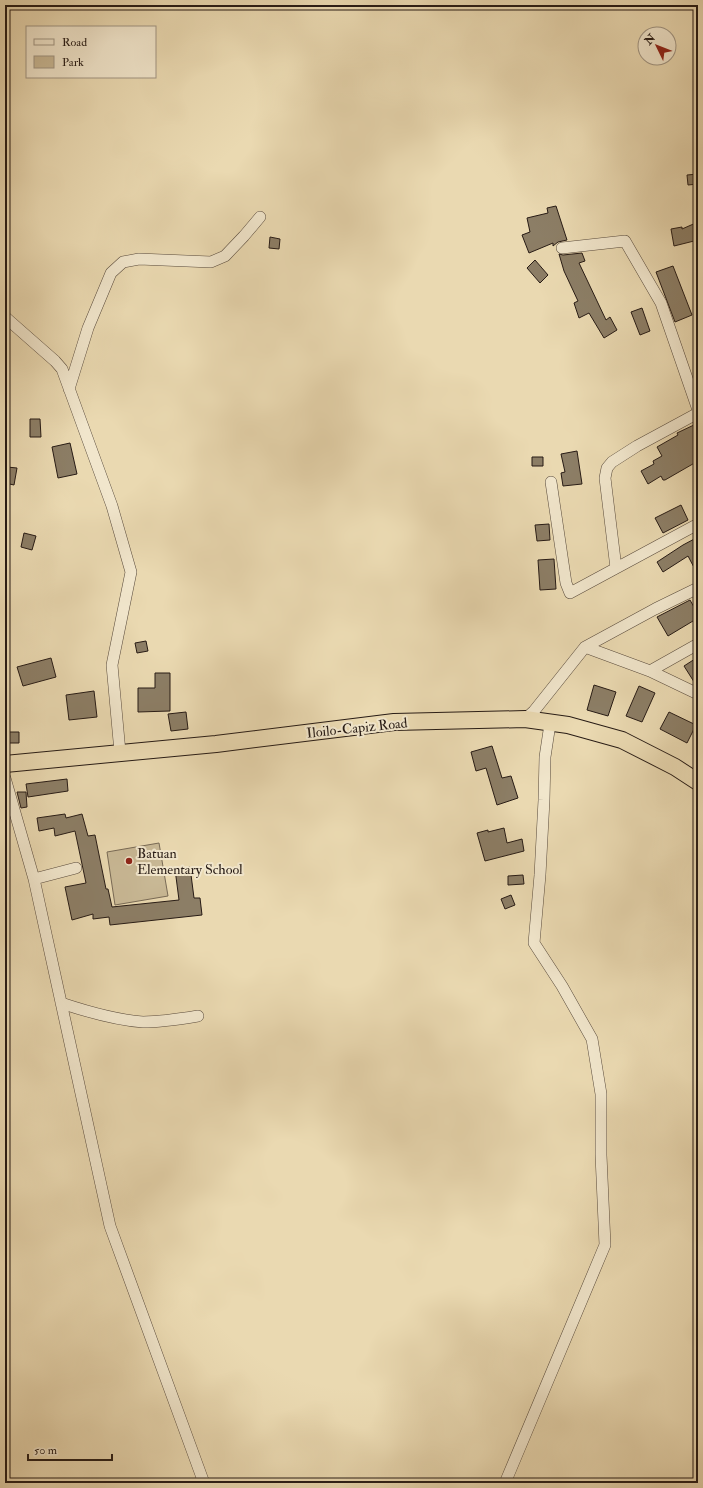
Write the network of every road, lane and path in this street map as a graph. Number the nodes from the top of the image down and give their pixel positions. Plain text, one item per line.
1 (260, 217) dead end
2 (562, 248) dead end
3 (5, 317) edge
4 (69, 389) junction
5 (698, 412) edge
6 (551, 482) dead end
7 (698, 524) edge
8 (616, 568) junction
9 (698, 588) edge
10 (698, 644) edge
11 (585, 647) junction
12 (650, 671) junction
13 (698, 694) edge
14 (525, 719) junction
15 (550, 724) junction
16 (120, 752) junction
17 (5, 764) edge
18 (5, 778) edge
19 (698, 782) edge
20 (76, 868) dead end
21 (34, 879) junction
22 (62, 1004) junction
23 (198, 1016) dead end
24 (204, 1483) edge
25 (505, 1483) edge

1 - 4 street
2 - 5 street
3 - 4 street
4 - 16 street
5 - 8 street
6 - 8 street
7 - 8 street
9 - 11 street
10 - 12 street
11 - 12 street
11 - 14 street
12 - 13 street
14 - 15 highway, Iloilo-Capiz Road
14 - 16 highway, Iloilo-Capiz Road
15 - 19 highway, Iloilo-Capiz Road
15 - 25 street
16 - 17 highway, Iloilo-Capiz Road
18 - 21 street
20 - 21 street
21 - 22 street
22 - 23 street
22 - 24 street

